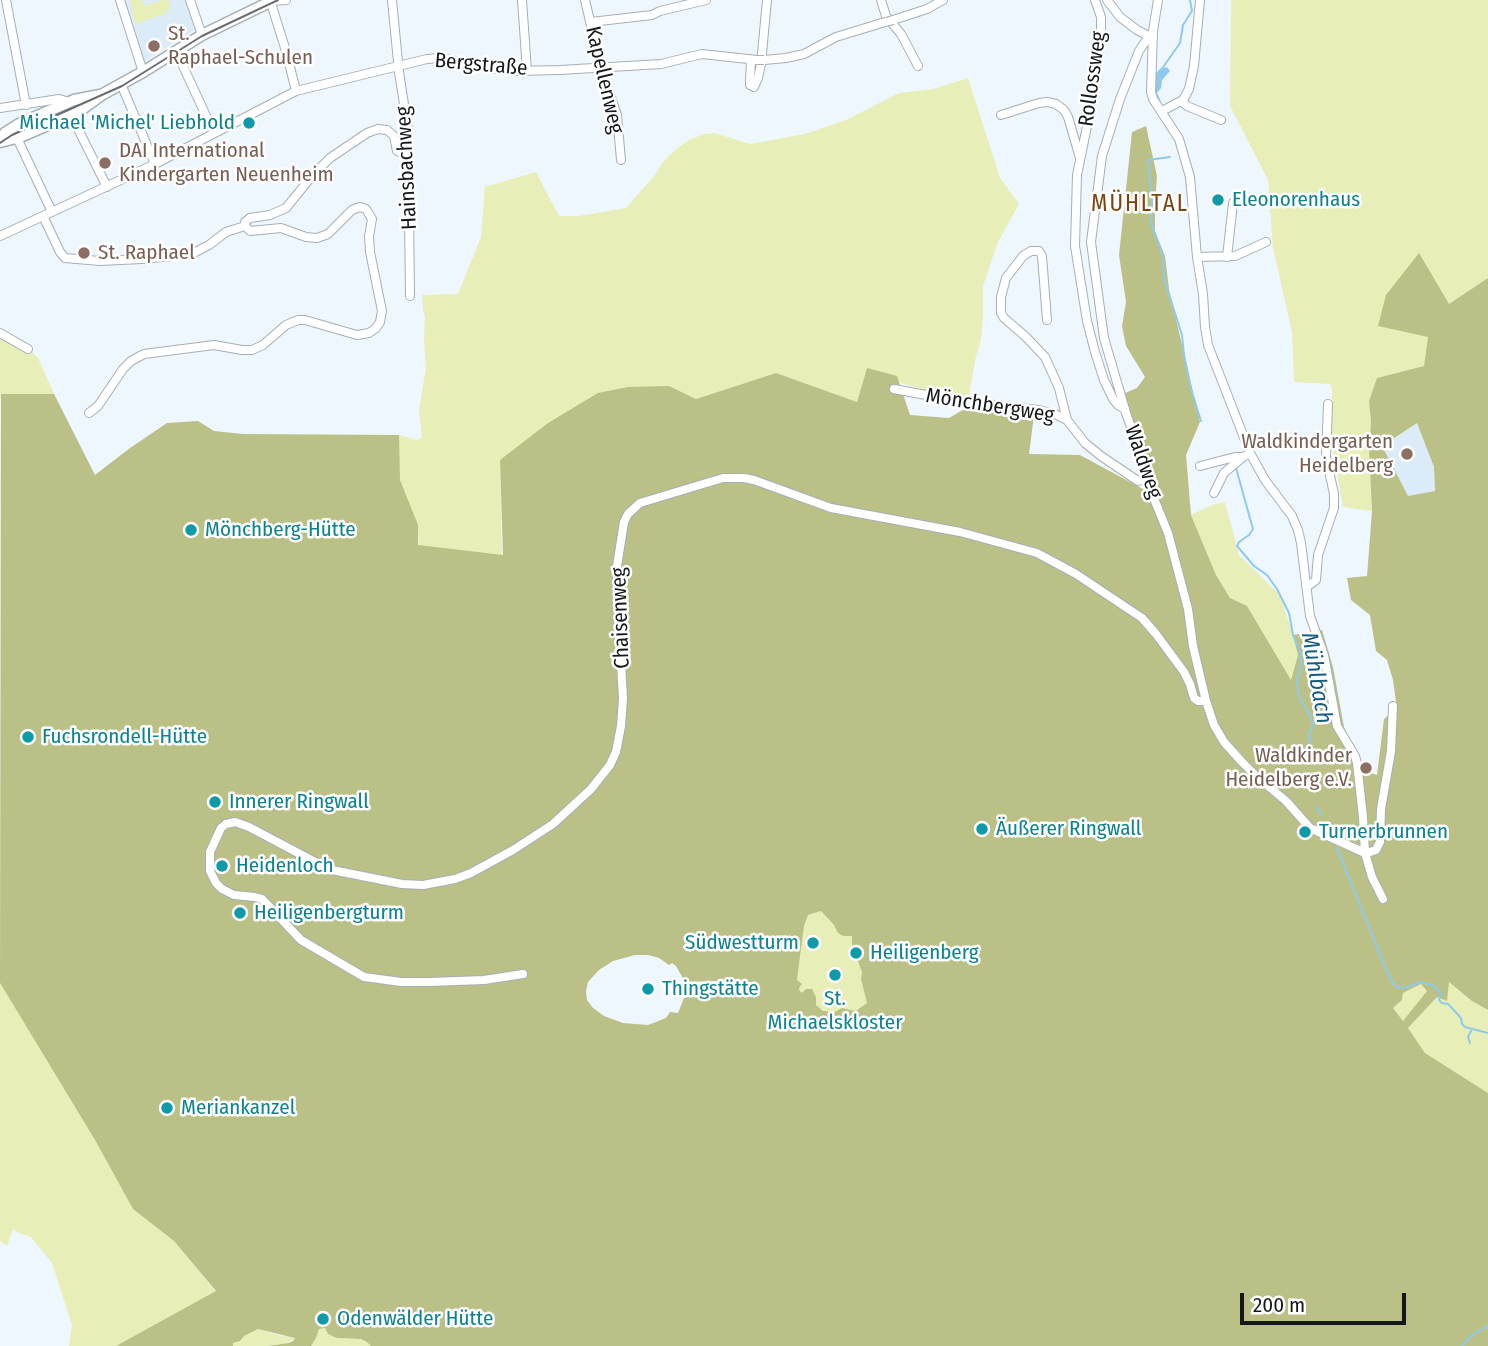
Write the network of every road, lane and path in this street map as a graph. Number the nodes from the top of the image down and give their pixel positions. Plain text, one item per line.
1 (120, 0) edge
2 (190, 0) edge
3 (272, 0) edge
4 (286, 0) edge
5 (392, 0) edge
6 (522, 0) edge
7 (585, 0) edge
8 (706, 0) edge
9 (767, 0) edge
10 (881, 0) edge
11 (943, 0) edge
12 (1096, 0) edge
13 (1107, 0) edge
14 (1158, 0) edge
15 (1200, 0) edge
16 (6, 1) edge
17 (591, 22) junction
18 (202, 35) junction
19 (1151, 37) junction
20 (1141, 48) junction
21 (176, 51) junction
22 (1153, 54) junction
23 (758, 60) junction
24 (918, 66) dead end
25 (398, 67) junction
26 (601, 67) junction
27 (527, 71) junction
28 (144, 72) junction
29 (121, 84) junction
30 (296, 91) junction
31 (103, 94) junction
32 (1181, 101) junction
33 (71, 102) junction
34 (26, 105) junction
35 (0, 108) edge
36 (1162, 111) junction
37 (71, 115) junction
38 (1001, 116) dead end
39 (1221, 120) dead end
40 (214, 133) junction
41 (17, 138) junction
42 (408, 152) junction
43 (1080, 158) junction
44 (621, 160) dead end
45 (155, 164) junction
46 (107, 187) junction
47 (1233, 203) dead end
48 (52, 212) junction
49 (43, 216) junction
50 (245, 226) junction
51 (0, 236) edge
52 (1266, 242) dead end
53 (1198, 257) junction
54 (1227, 257) junction
55 (410, 296) dead end
56 (1047, 320) dead end
57 (0, 332) edge
58 (28, 349) dead end
59 (894, 388) dead end
60 (1328, 404) dead end
61 (1125, 409) junction
62 (89, 413) dead end
63 (1067, 420) junction
64 (1247, 455) junction
65 (1200, 466) dead end
66 (1146, 479) junction
67 (1214, 493) dead end
68 (1306, 585) junction
69 (1206, 701) junction
70 (1393, 706) dead end
71 (1363, 833) junction
72 (1340, 842) junction
73 (1365, 852) junction
74 (1383, 899) dead end
75 (523, 974) dead end

1 - 28 street
2 - 18 street
3 - 4 street
3 - 18 main road
3 - 30 street
5 - 25 street, Hainsbachweg
6 - 27 street
7 - 17 street, Kapellenweg
8 - 17 street
9 - 23 street
10 - 24 street
11 - 23 street, Bergstraße, bridge
12 - 43 street, Rollossweg
13 - 19 street
14 - 19 street
15 - 32 street
16 - 34 street
17 - 26 street, Kapellenweg
18 - 21 main road
19 - 20 street, Waldweg
19 - 22 street
20 - 22 street
20 - 61 street, Waldweg
21 - 28 main road
21 - 40 street
22 - 36 street
23 - 26 street, Bergstraße
25 - 27 street, Bergstraße
25 - 30 street, Bergstraße
25 - 42 street, Hainsbachweg
26 - 27 street, Bergstraße
26 - 44 street, Kapellenweg
28 - 29 main road
29 - 31 main road
29 - 45 street
30 - 40 street, Bergstraße
31 - 33 main road
31 - 37 main road
32 - 36 street
32 - 39 street
33 - 34 street
33 - 41 main road
34 - 35 street
36 - 53 street
37 - 41 main road
37 - 46 street
38 - 43 street
40 - 45 street, Bergstraße
41 - 48 street
42 - 50 street
42 - 55 street, Hainsbachweg
43 - 61 street, Rollossweg
45 - 46 street, Bergstraße
46 - 48 street, Bergstraße
47 - 54 street
48 - 49 street, Bergstraße
49 - 50 street
49 - 51 street, Bergstraße
50 - 62 street
52 - 54 street
53 - 54 street
53 - 64 street
56 - 63 street
57 - 58 street
59 - 63 street, Mönchbergweg
60 - 68 street
61 - 66 street, Waldweg
63 - 66 street, Mönchbergweg
64 - 65 street
64 - 67 street
64 - 68 street
66 - 69 street, Waldweg
68 - 71 street
69 - 72 street, Waldweg
69 - 75 street, Chaisenweg
70 - 73 street
71 - 72 street
71 - 73 street
72 - 73 street, Waldweg
73 - 74 street

